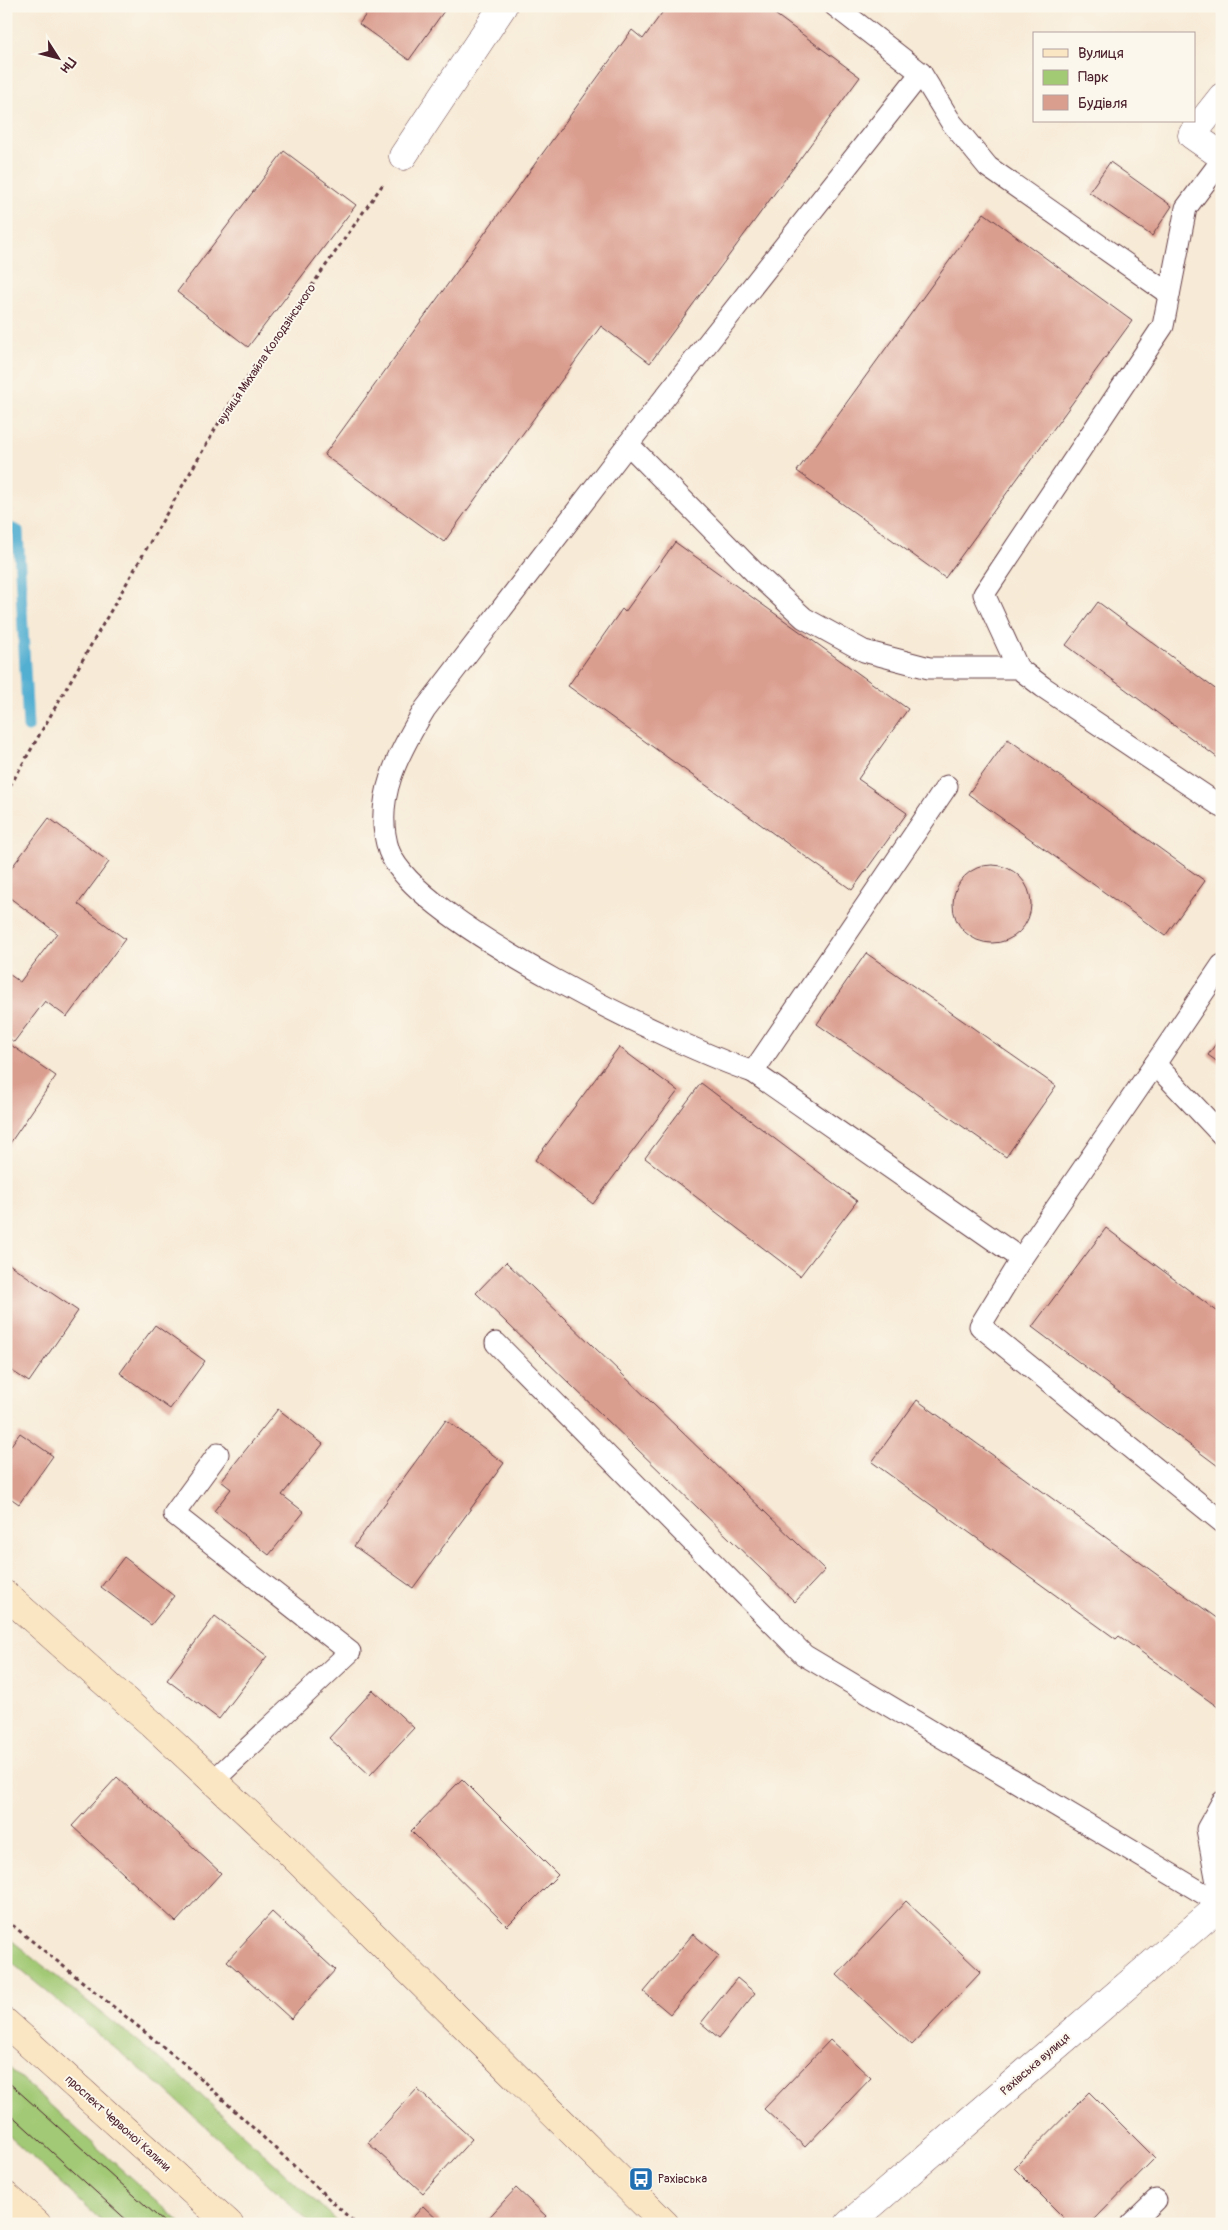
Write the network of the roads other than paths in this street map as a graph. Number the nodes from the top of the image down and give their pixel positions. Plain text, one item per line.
1 (503, 6) edge
2 (835, 6) edge
3 (920, 73) junction
4 (1222, 97) edge
5 (403, 156) road end
6 (1222, 156) edge
7 (1222, 160) edge
8 (1169, 294) junction
9 (628, 444) junction
10 (1018, 668) junction
11 (947, 786) dead end
12 (1222, 807) edge
13 (1222, 965) edge
14 (1155, 1064) junction
15 (753, 1072) junction
16 (1222, 1135) edge
17 (1021, 1259) junction
18 (496, 1343) dead end
19 (218, 1454) dead end
20 (1222, 1522) edge
21 (6, 1595) edge
22 (213, 1781) junction
23 (1222, 1802) edge
24 (1222, 1904) edge
25 (6, 2023) edge
26 (6, 2196) edge
27 (1156, 2200) dead end
28 (37, 2224) edge
29 (229, 2224) edge
30 (665, 2224) edge
31 (849, 2224) edge
32 (1131, 2224) edge

1 - 5 street
2 - 3 lane
3 - 8 lane
3 - 9 lane
4 - 6 street
7 - 8 lane
8 - 10 lane
9 - 10 lane
9 - 15 lane
10 - 12 lane
11 - 15 lane
13 - 14 lane
14 - 16 lane
14 - 17 lane
15 - 17 lane
17 - 20 lane
18 - 24 lane
19 - 22 lane
21 - 22 main road
22 - 30 main road
23 - 24 lane
24 - 31 street, Рахівська вулиця
25 - 29 main road, проспект Червоної Калини
26 - 28 main road
27 - 32 lane

